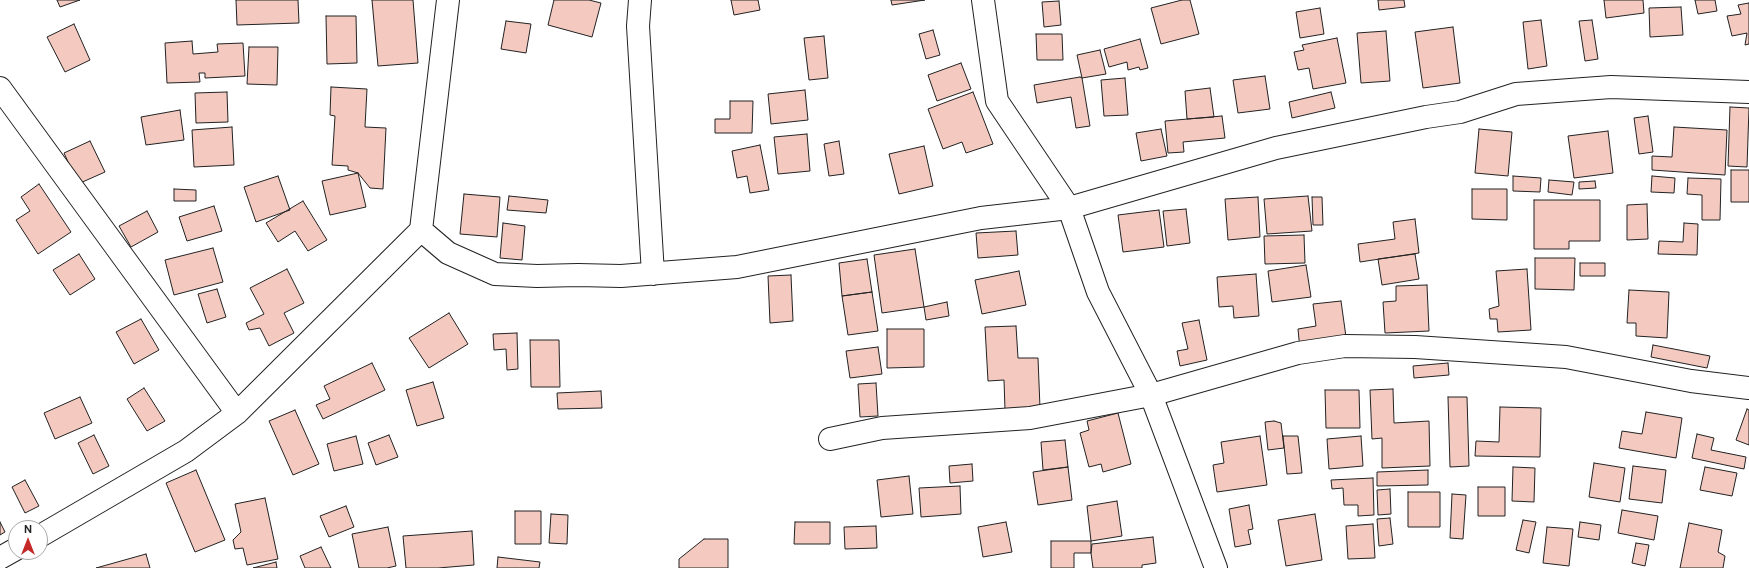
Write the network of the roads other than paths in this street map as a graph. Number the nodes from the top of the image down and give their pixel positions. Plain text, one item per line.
1 (448, 0) edge
2 (640, 0) edge
3 (983, 0) edge
4 (0, 88) edge
5 (1749, 92) edge
6 (1069, 208) junction
7 (421, 230) junction
8 (653, 274) junction
9 (1749, 388) edge
10 (1151, 395) junction
11 (238, 413) junction
12 (830, 439) dead end
13 (48, 531) edge
14 (1216, 568) edge

1 - 7 street
2 - 8 street
3 - 6 street
4 - 11 street
5 - 6 street
6 - 8 street
6 - 10 street
7 - 8 street
7 - 11 street
9 - 10 street
10 - 12 street
10 - 14 street
11 - 13 street

